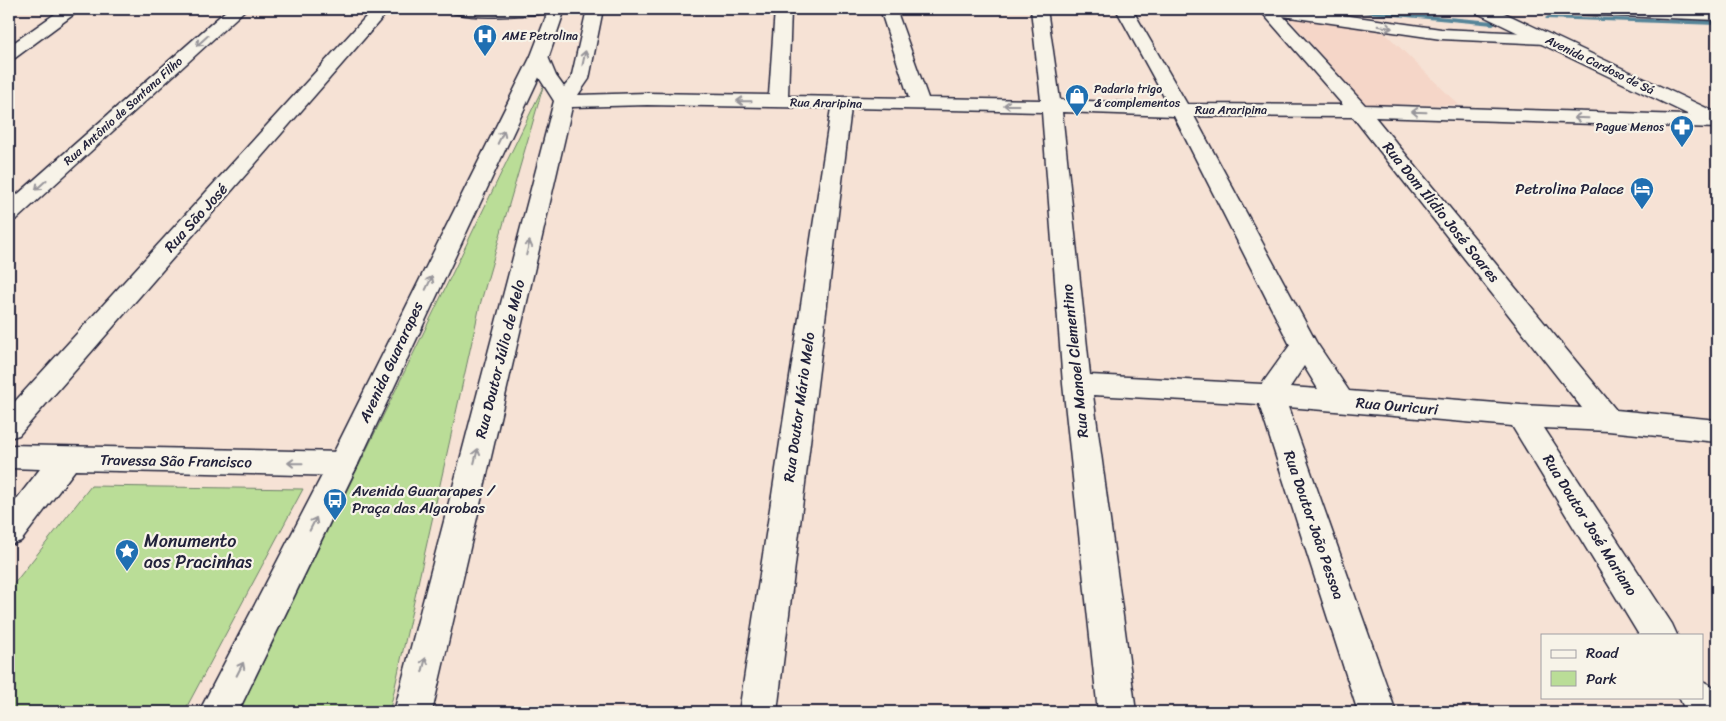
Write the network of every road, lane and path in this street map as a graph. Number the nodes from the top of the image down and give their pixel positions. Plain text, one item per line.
1 (73, 9) edge
2 (238, 9) edge
3 (382, 9) edge
4 (460, 9) edge
5 (536, 9) edge
6 (557, 9) edge
7 (595, 9) edge
8 (783, 9) edge
9 (888, 9) edge
10 (1038, 9) edge
11 (1124, 9) edge
12 (1268, 9) edge
13 (1483, 9) edge
14 (1572, 9) edge
15 (1717, 15) edge
16 (1546, 39) junction
17 (9, 54) edge
18 (540, 56) junction
19 (564, 101) junction
20 (778, 102) junction
21 (842, 103) junction
22 (921, 105) junction
23 (1051, 106) junction
24 (1182, 110) junction
25 (1359, 110) junction
26 (1717, 122) edge
27 (9, 214) edge
28 (1304, 345) junction
29 (1076, 384) junction
30 (1270, 395) junction
31 (1341, 402) junction
32 (1521, 416) junction
33 (1608, 420) junction
34 (9, 427) edge
35 (1714, 434) edge
36 (9, 458) edge
37 (66, 459) junction
38 (343, 464) junction
39 (9, 532) edge
40 (1658, 634) edge
41 (1699, 698) edge
42 (218, 712) edge
43 (413, 712) edge
44 (758, 712) edge
45 (1117, 712) edge
46 (1377, 712) edge
47 (1708, 712) edge

1 - 17 main road
2 -> 27 main road, Rua Antônio de Santana Filho
3 - 34 main road, Rua São José
4 - 5 main road
6 - 18 main road, Avenida Guararapes
19 -> 7 main road, Rua Doutor Júlio de Melo
8 - 20 main road
9 - 22 main road
10 - 23 main road, Rua Manoel Clementino
11 - 24 main road
12 -> 16 main road
12 - 25 main road, Rua Dom Ilídio José Soares
13 - 16 main road, Avenida Cardoso de Sá
14 - 15 main road
16 - 26 main road, Avenida Cardoso de Sá
18 - 19 main road
38 -> 18 main road, Avenida Guararapes
20 -> 19 main road, Rua Araripina
43 -> 19 main road, Rua Doutor Júlio de Melo
20 - 21 main road, Rua Araripina
21 - 22 main road, Rua Araripina
21 - 44 main road, Rua Doutor Mário Melo
23 -> 22 main road, Rua Araripina
23 - 24 main road, Rua Araripina
23 - 29 main road, Rua Manoel Clementino
24 - 25 main road, Rua Araripina
24 - 28 main road
26 -> 25 main road, Rua Araripina
25 - 33 main road, Rua Dom Ilídio José Soares
28 - 30 main road
28 - 31 main road
29 - 30 main road, Rua Ouricuri
29 - 45 main road, Rua Manoel Clementino
30 - 31 main road, Rua Ouricuri
30 - 46 main road, Rua Doutor João Pessoa
31 - 32 main road, Rua Ouricuri
32 - 33 main road, Rua Ouricuri
32 - 40 main road, Rua Doutor José Mariano
33 - 35 main road, Rua Ouricuri
36 - 37 main road, Travessa São Francisco
38 -> 37 main road, Travessa São Francisco
37 - 39 main road
42 -> 38 main road, Avenida Guararapes
41 - 47 main road

